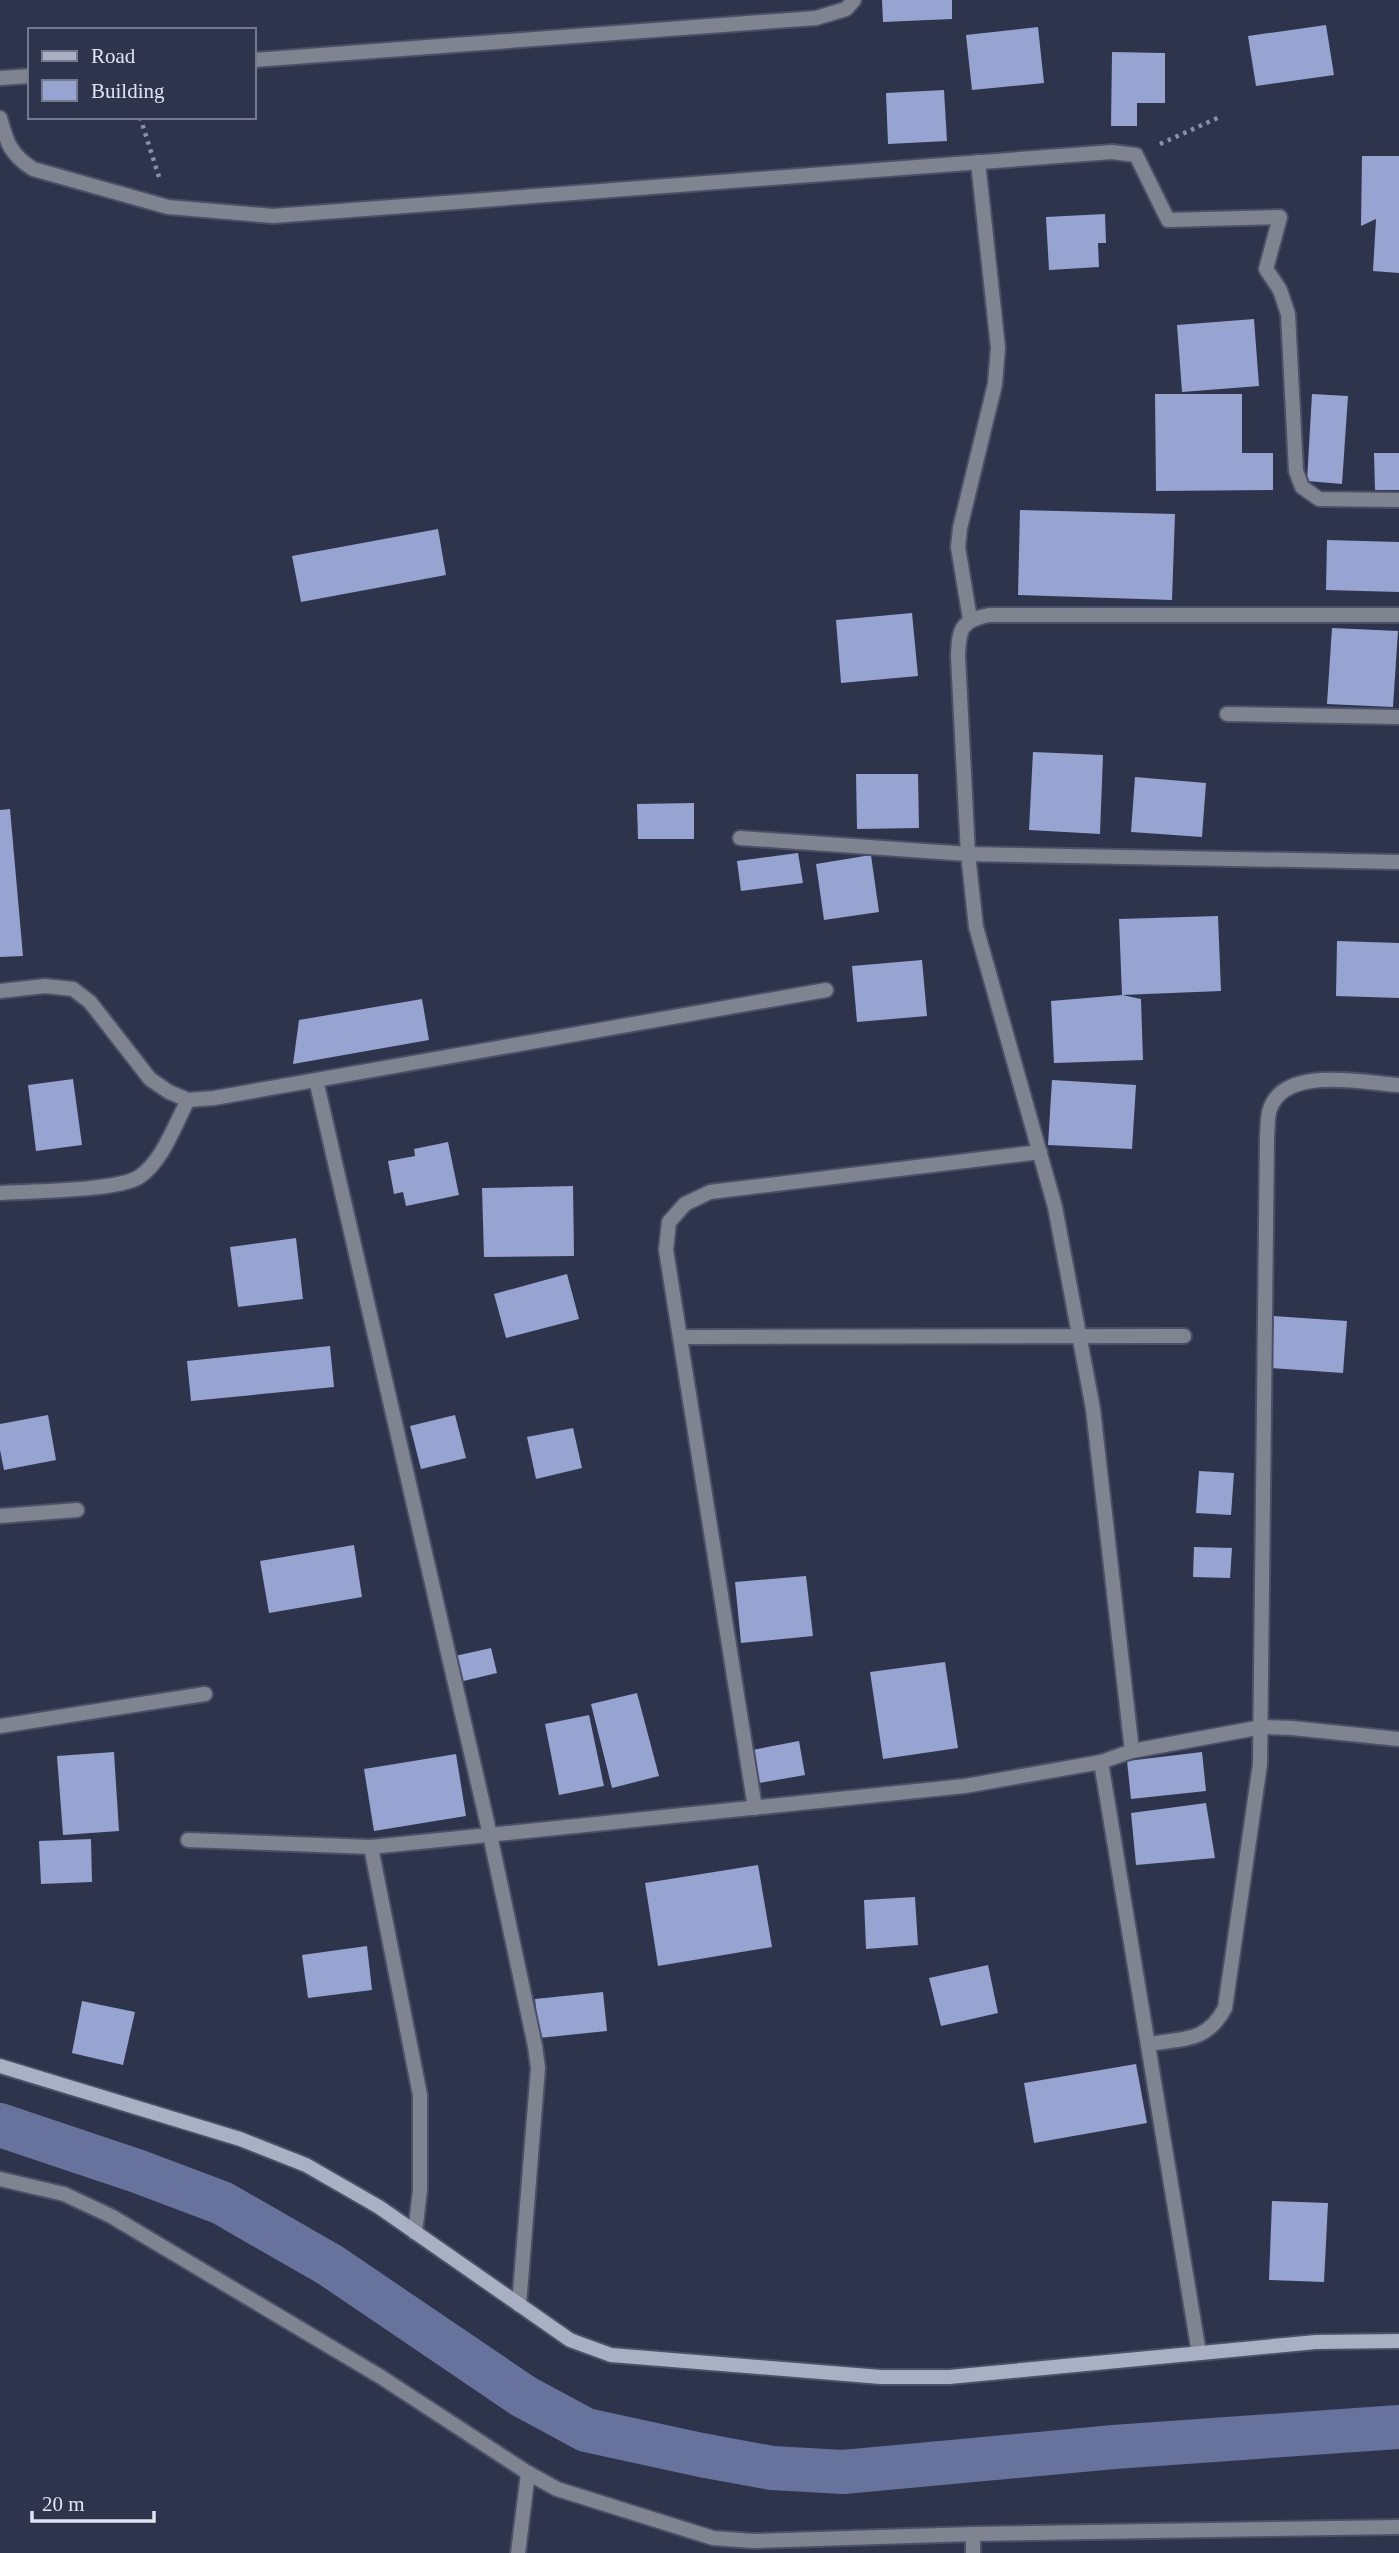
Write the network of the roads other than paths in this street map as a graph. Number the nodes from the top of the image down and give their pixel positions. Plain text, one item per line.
1 (853, 0) edge
2 (256, 60) edge
3 (28, 76) edge
4 (0, 78) edge
5 (0, 118) edge
6 (978, 162) junction
7 (1399, 500) edge
8 (1399, 615) edge
9 (970, 619) junction
10 (1227, 713) dead end
11 (1399, 717) edge
12 (740, 838) dead end
13 (968, 854) junction
14 (1399, 862) edge
15 (826, 990) dead end
16 (0, 991) edge
17 (316, 1080) junction
18 (1399, 1085) edge
19 (188, 1100) junction
20 (1040, 1152) junction
21 (0, 1194) edge
22 (1079, 1336) junction
23 (1184, 1336) dead end
24 (680, 1337) junction
25 (77, 1510) dead end
26 (0, 1516) edge
27 (205, 1694) dead end
28 (0, 1726) edge
29 (1262, 1727) junction
30 (1399, 1739) edge
31 (1132, 1751) junction
32 (1101, 1762) junction
33 (755, 1808) junction
34 (489, 1835) junction
35 (188, 1840) dead end
36 (371, 1847) junction
37 (1148, 2044) junction
38 (0, 2066) edge
39 (0, 2179) edge
40 (415, 2233) junction
41 (519, 2305) junction
42 (1399, 2341) edge
43 (1199, 2353) junction
44 (528, 2473) junction
45 (1399, 2527) edge
46 (973, 2533) junction
47 (782, 2546) edge
48 (518, 2553) edge
49 (973, 2553) edge

1 - 2 street
3 - 4 street
5 - 6 street
6 - 7 street
6 - 9 street
8 - 9 street
9 - 13 street
10 - 11 street
12 - 13 street
13 - 14 street
13 - 20 street
15 - 17 street
16 - 19 street
17 - 19 street
17 - 34 street
18 - 29 street
19 - 21 street
20 - 22 street
20 - 24 street
22 - 23 street
22 - 24 street
22 - 31 street
24 - 33 street
25 - 26 street
27 - 28 street
29 - 30 street
29 - 31 street
29 - 37 street
31 - 32 street
32 - 33 street
32 - 37 street
33 - 34 street
34 - 36 street
34 - 41 street
35 - 36 street
36 - 40 street
37 - 43 street
38 - 40 main road
39 - 44 street
40 - 41 main road
41 - 43 main road
42 - 43 main road
44 - 47 street
44 - 48 street
45 - 46 street
46 - 47 street
46 - 49 street

